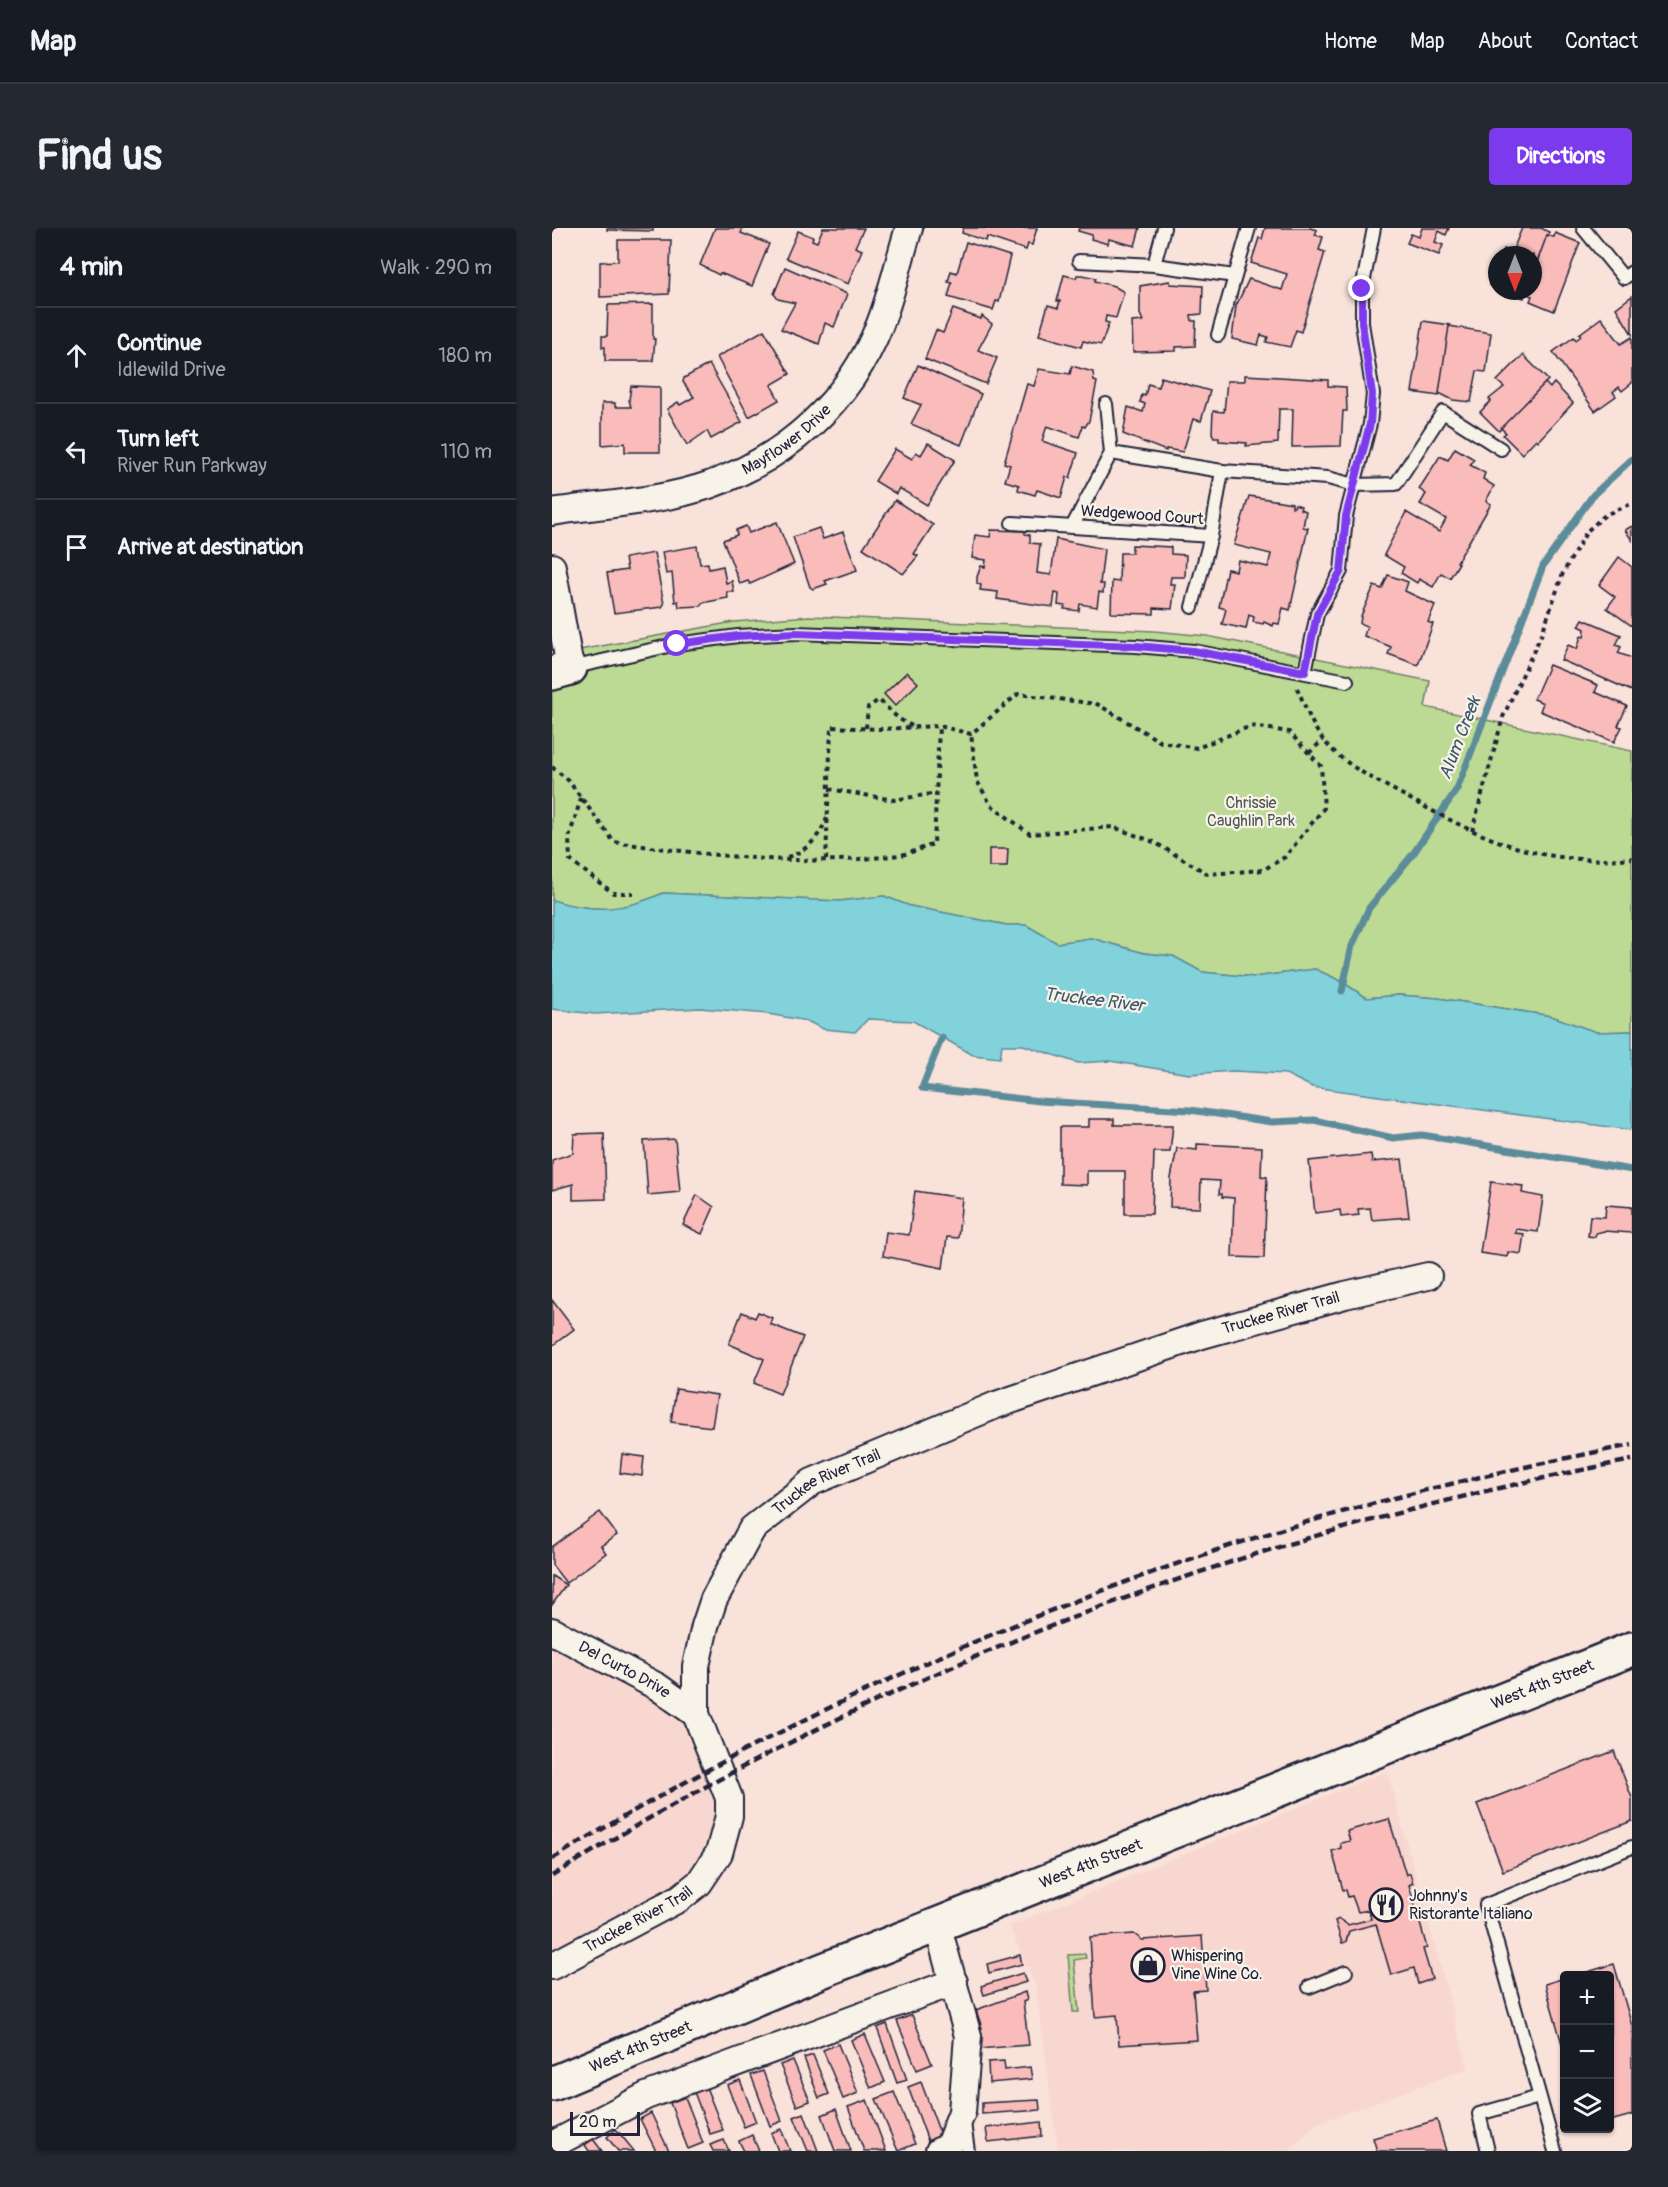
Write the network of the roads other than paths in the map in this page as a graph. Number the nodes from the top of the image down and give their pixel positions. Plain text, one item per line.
1 (909, 228) edge
2 (1164, 228) edge
3 (1249, 228) edge
4 (1374, 228) edge
5 (1583, 228) edge
6 (1079, 261) dead end
7 (1154, 265) junction
8 (1632, 272) edge
9 (1235, 276) junction
10 (1218, 335) dead end
11 (1106, 404) dead end
12 (1501, 449) dead end
13 (1111, 453) junction
14 (1222, 471) junction
15 (1354, 485) junction
16 (552, 512) edge
17 (1012, 523) dead end
18 (1071, 527) junction
19 (1211, 536) junction
20 (552, 567) edge
21 (1192, 607) dead end
22 (561, 671) edge
23 (1305, 672) junction
24 (1347, 681) dead end
25 (1428, 1276) dead end
26 (552, 1631) edge
27 (1631, 1652) edge
28 (696, 1714) junction
29 (1632, 1847) edge
30 (937, 1924) junction
31 (552, 1966) edge
32 (1346, 1972) dead end
33 (954, 1982) junction
34 (1309, 1987) dead end
35 (552, 2084) edge
36 (1539, 2097) junction
37 (962, 2112) junction
38 (552, 2145) edge
39 (939, 2151) edge
40 (969, 2151) edge
41 (1488, 2151) edge
42 (1555, 2151) edge

1 - 16 street, Mayflower Drive
2 - 7 lane
3 - 9 lane
4 - 15 lane
5 - 8 lane
6 - 7 lane
7 - 9 lane
9 - 10 lane
11 - 13 lane
12 - 15 lane
13 - 14 lane
13 - 18 lane, Wedgewood Court
14 - 15 lane
14 - 19 lane, Wedgewood Court
15 - 23 lane
17 - 18 lane, Wedgewood Court
18 - 19 lane, Wedgewood Court
19 - 21 lane, Wedgewood Court
20 - 22 street
22 - 23 lane
23 - 24 lane
25 - 28 street, Truckee River Trail
26 - 28 street, Del Curto Drive
27 - 30 main road, West 4th Street
28 - 31 street, Truckee River Trail
29 - 36 lane
30 - 33 street
30 - 35 main road, West 4th Street
32 - 34 lane
33 - 37 street
33 - 38 street
36 - 41 lane
36 - 42 lane
37 - 39 street
37 - 40 lane

